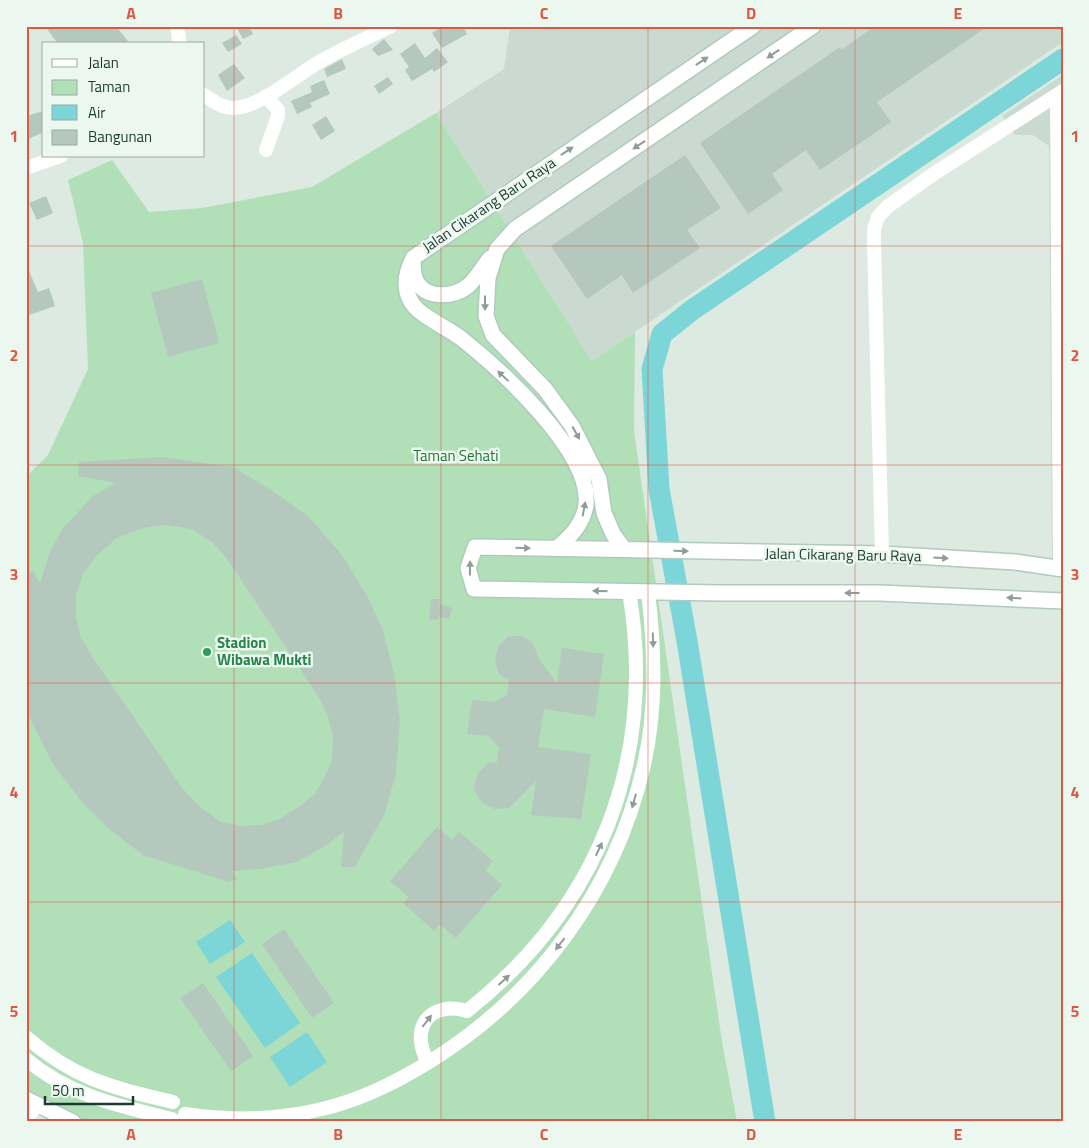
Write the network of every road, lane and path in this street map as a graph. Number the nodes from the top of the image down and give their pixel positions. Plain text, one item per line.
1 (177, 26) edge
2 (391, 26) edge
3 (753, 26) edge
4 (814, 26) edge
5 (180, 42) edge
6 (1060, 93) edge
7 (205, 96) edge
8 (266, 96) junction
9 (266, 150) dead end
10 (55, 158) edge
11 (26, 168) edge
12 (497, 249) junction
13 (413, 258) junction
14 (557, 548) junction
15 (624, 549) junction
16 (882, 554) junction
17 (1062, 569) edge
18 (629, 591) junction
19 (649, 592) junction
20 (1063, 601) edge
21 (467, 1011) junction
22 (479, 1027) junction
23 (26, 1037) edge
24 (26, 1058) edge
25 (428, 1062) junction
26 (32, 1102) edge
27 (173, 1102) junction
28 (186, 1114) junction
29 (26, 1118) edge
30 (172, 1118) junction
31 (73, 1122) edge

1 - 5 street
2 - 8 street
13 -> 3 main road, Jalan Cikarang Baru Raya
4 -> 12 main road
6 - 16 street
6 - 17 street
7 - 8 street
8 - 9 street
10 - 11 street
12 - 13 main road
12 -> 15 main road
14 -> 13 main road, Jalan Cikarang Baru Raya
14 - 15 main road, Jalan Cikarang Baru Raya
18 -> 14 main road, Jalan Cikarang Baru Raya
15 -> 16 main road, Jalan Cikarang Baru Raya
16 -> 17 main road, Jalan Cikarang Baru Raya
18 - 19 main road, Jalan Cikarang Baru Raya
21 -> 18 street
20 -> 19 main road, Jalan Cikarang Baru Raya
19 -> 22 street
21 - 22 street
25 -> 21 street
22 - 25 street
23 - 27 street
24 - 30 street
25 - 28 street
26 - 29 street
26 - 31 main road
27 - 28 street
27 - 30 street
28 - 30 street

